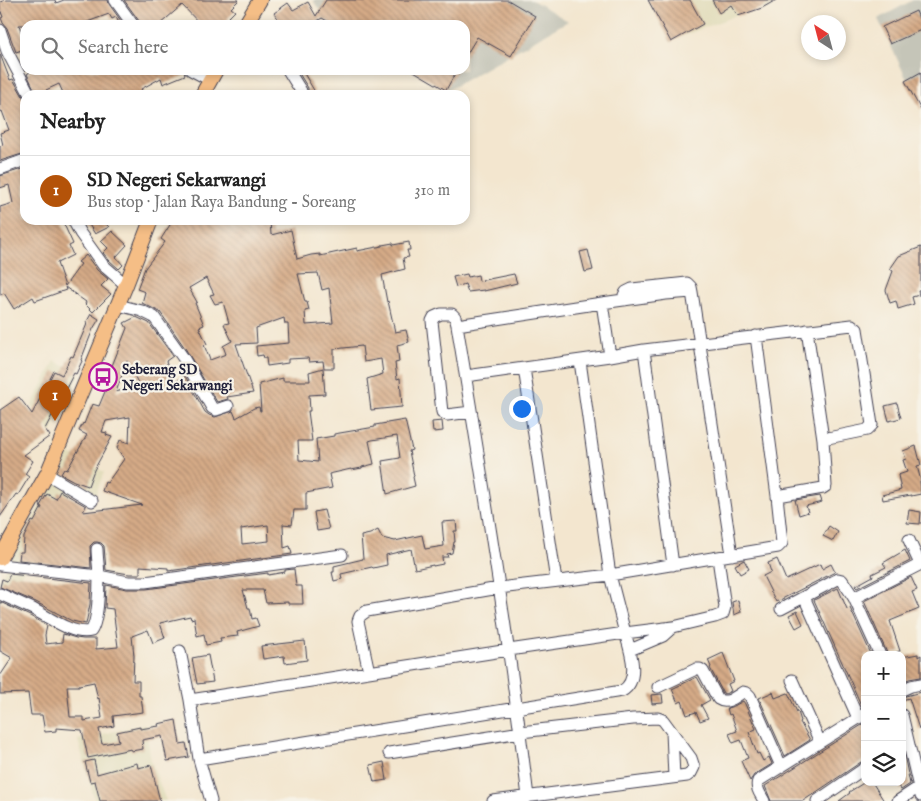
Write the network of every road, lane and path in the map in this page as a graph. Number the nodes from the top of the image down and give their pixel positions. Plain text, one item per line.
1 (115, 0) edge
2 (260, 0) edge
3 (129, 20) edge
4 (249, 20) edge
5 (0, 30) edge
6 (213, 75) edge
7 (291, 75) edge
8 (27, 90) edge
9 (205, 90) edge
10 (300, 90) edge
11 (20, 162) edge
12 (0, 168) edge
13 (76, 225) edge
14 (149, 225) edge
15 (126, 285) junction
16 (602, 303) junction
17 (118, 305) junction
18 (457, 325) junction
19 (807, 330) junction
20 (756, 336) junction
21 (701, 343) junction
22 (644, 350) junction
23 (610, 356) junction
24 (580, 361) junction
25 (524, 368) junction
26 (466, 376) junction
27 (228, 406) dead end
28 (471, 412) junction
29 (823, 439) junction
30 (47, 474) junction
31 (777, 496) junction
32 (92, 501) dead end
33 (909, 540) dead end
34 (96, 549) dead end
35 (342, 555) dead end
36 (732, 555) junction
37 (0, 558) edge
38 (718, 558) junction
39 (0, 565) edge
40 (673, 565) junction
41 (610, 575) junction
42 (99, 576) junction
43 (556, 582) junction
44 (499, 588) junction
45 (0, 594) edge
46 (804, 597) junction
47 (854, 598) junction
48 (780, 609) dead end
49 (673, 627) junction
50 (625, 634) junction
51 (180, 650) dead end
52 (509, 650) junction
53 (630, 650) junction
54 (878, 651) edge
55 (369, 672) junction
56 (792, 680) dead end
57 (921, 684) edge
58 (658, 687) dead end
59 (906, 688) edge
60 (190, 700) junction
61 (517, 708) junction
62 (861, 716) edge
63 (521, 732) junction
64 (672, 732) junction
65 (905, 741) edge
66 (820, 742) junction
67 (389, 753) dead end
68 (199, 759) junction
69 (782, 766) junction
70 (861, 771) edge
71 (674, 777) junction
72 (920, 791) edge
73 (525, 799) edge
74 (211, 801) edge
75 (493, 801) edge
76 (764, 801) edge
77 (817, 801) edge
78 (898, 801) edge

1 - 3 street
2 - 4 main road
5 - 8 street
6 - 9 main road
7 - 10 street
11 - 12 street
13 - 15 street
14 - 15 main road
15 - 17 main road
16 - 18 street
16 - 21 street
16 - 23 street
17 - 27 street
17 - 30 main road
18 - 26 street
18 - 28 street
19 - 20 street
19 - 29 street
19 - 29 street
20 - 21 street
20 - 31 street
21 - 22 street
21 - 36 street
22 - 23 street
22 - 40 street
23 - 24 street
24 - 25 street
24 - 41 street
25 - 26 street
25 - 43 street
26 - 28 street
28 - 44 street
29 - 31 street
30 - 32 street
30 - 37 main road
31 - 36 street
33 - 47 street
34 - 42 street
35 - 42 street
36 - 38 street
38 - 40 street
38 - 49 street
39 - 42 street
40 - 41 street
41 - 43 street
41 - 50 street
42 - 45 street
43 - 44 street
44 - 52 street
44 - 55 street
46 - 47 street
46 - 48 street
46 - 62 street
47 - 54 street
49 - 50 street
49 - 53 street
50 - 52 street
50 - 53 street
51 - 60 street
52 - 55 street
52 - 61 street
53 - 61 street
55 - 60 street
56 - 66 street
57 - 59 street
58 - 69 street
60 - 68 street
61 - 63 street
61 - 68 street
62 - 66 street
63 - 64 street
63 - 67 street
63 - 73 street
64 - 71 street
64 - 71 street
65 - 72 street
66 - 69 street
68 - 74 street
69 - 76 street
70 - 77 street
71 - 73 street
72 - 78 street
73 - 75 street

